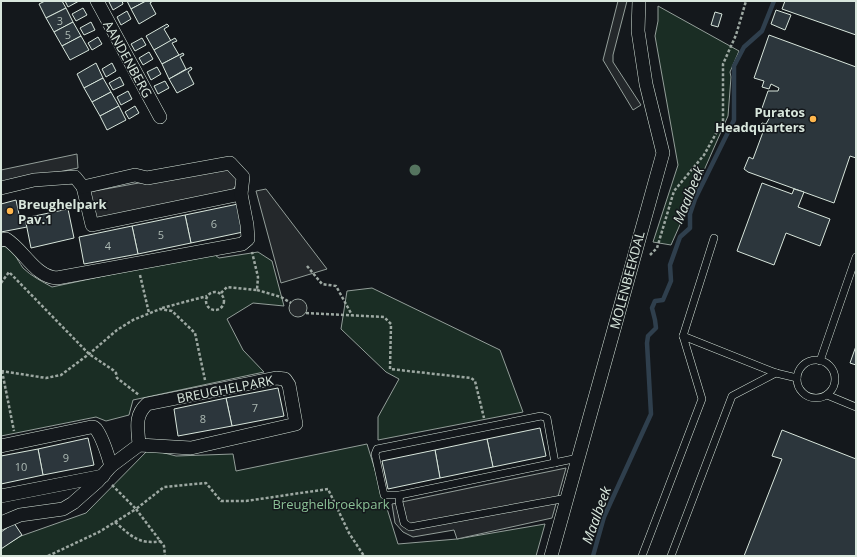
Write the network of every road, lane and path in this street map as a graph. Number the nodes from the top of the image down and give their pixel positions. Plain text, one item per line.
1 (97, 1) edge
2 (639, 1) edge
3 (746, 1) edge
4 (160, 117) dead end
5 (83, 187) junction
6 (1, 188) edge
7 (241, 194) junction
8 (714, 238) dead end
9 (248, 239) junction
10 (1, 240) edge
11 (856, 257) edge
12 (647, 258) dead end
13 (137, 263) junction
14 (307, 266) dead end
15 (1, 283) edge
16 (257, 290) junction
17 (221, 293) junction
18 (207, 296) junction
19 (291, 303) dead end
20 (160, 309) junction
21 (148, 312) junction
22 (306, 313) dead end
23 (352, 315) junction
24 (684, 336) junction
25 (89, 354) junction
26 (820, 360) junction
27 (1, 371) edge
28 (776, 372) junction
29 (797, 378) junction
30 (207, 392) junction
31 (827, 394) junction
32 (145, 406) junction
33 (856, 407) edge
34 (486, 427) junction
35 (17, 442) junction
36 (139, 445) junction
37 (1, 446) edge
38 (578, 458) junction
39 (555, 463) junction
40 (107, 471) junction
41 (400, 495) junction
42 (1, 496) edge
43 (567, 498) junction
44 (136, 509) junction
45 (115, 522) junction
46 (1, 523) edge
47 (161, 541) junction
48 (48, 556) edge
49 (165, 556) edge
50 (364, 556) edge
51 (550, 556) edge
52 (642, 556) edge
53 (671, 556) edge

1 - 4 street, AANDENBERG
2 - 38 street, MOLENBEEKDAL
3 - 12 path
5 - 6 street
5 - 7 street
5 - 7 street
7 - 9 street
8 - 24 lane
9 - 13 street
9 - 16 path
10 - 13 street
11 - 26 lane
13 - 21 path
14 - 23 path
15 - 25 path
16 - 17 path
16 - 19 path
17 - 18 path
17 - 18 path
18 - 20 path
20 - 21 path
20 - 30 path
21 - 25 path
22 - 23 path
23 - 34 path
24 - 28 lane
24 - 52 lane
25 - 27 path
25 - 32 path
26 - 29 lane
26 - 31 lane
27 - 35 path
28 - 29 lane
28 - 53 lane
29 - 31 lane
30 - 32 street, BREUGHELPARK
30 - 36 street, BREUGHELPARK
31 - 33 lane
32 - 36 street
34 - 39 lane
34 - 41 lane
35 - 37 street
35 - 40 street
36 - 40 street
38 - 39 lane
38 - 43 street, MOLENBEEKDAL
39 - 41 lane
40 - 42 street
40 - 44 path
40 - 46 street
41 - 43 lane
43 - 51 street, MOLENBEEKDAL
44 - 45 path
44 - 47 path
44 - 50 path
45 - 47 path
45 - 48 path
47 - 49 path

